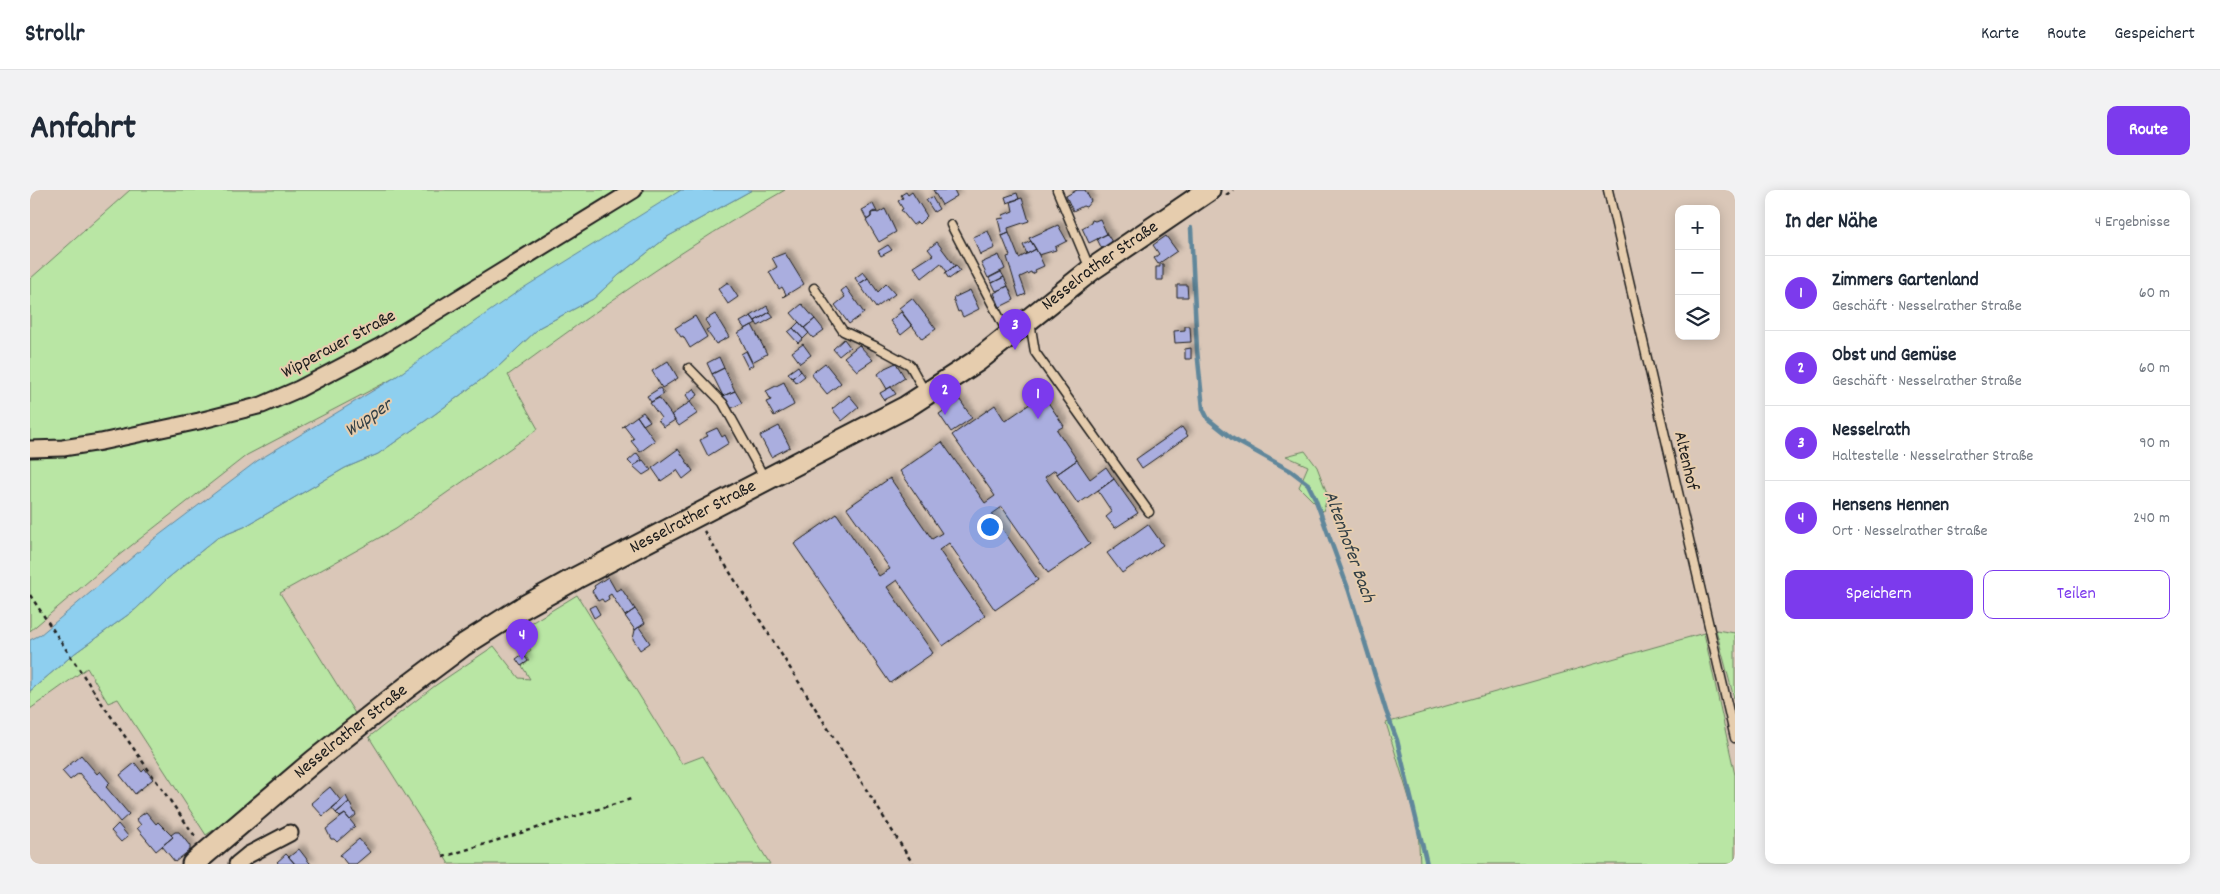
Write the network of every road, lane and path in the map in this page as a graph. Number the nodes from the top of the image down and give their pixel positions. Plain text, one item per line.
1 (634, 190) edge
2 (1057, 190) edge
3 (1209, 190) edge
4 (1608, 190) edge
5 (951, 225) dead end
6 (1091, 270) junction
7 (814, 288) dead end
8 (1030, 320) junction
9 (1010, 336) junction
10 (689, 368) dead end
11 (926, 393) junction
12 (30, 450) edge
13 (766, 479) junction
14 (1150, 512) dead end
15 (701, 526) dead end
16 (30, 595) edge
17 (1735, 738) edge
18 (631, 799) dead end
19 (290, 833) dead end
20 (443, 857) dead end
21 (199, 858) edge
22 (237, 864) edge
23 (913, 864) edge

1 - 12 street, Wipperauer Straße
2 - 6 lane
3 - 6 main road, Nesselrather Straße
4 - 17 lane, Altenhof
5 - 9 lane
6 - 8 main road, Nesselrather Straße
7 - 11 lane
8 - 9 main road, Nesselrather Straße
8 - 14 lane
9 - 11 main road, Nesselrather Straße
10 - 13 lane
11 - 13 main road, Nesselrather Straße
13 - 21 main road, Nesselrather Straße
15 - 23 path
16 - 21 path
18 - 20 path
19 - 22 street

